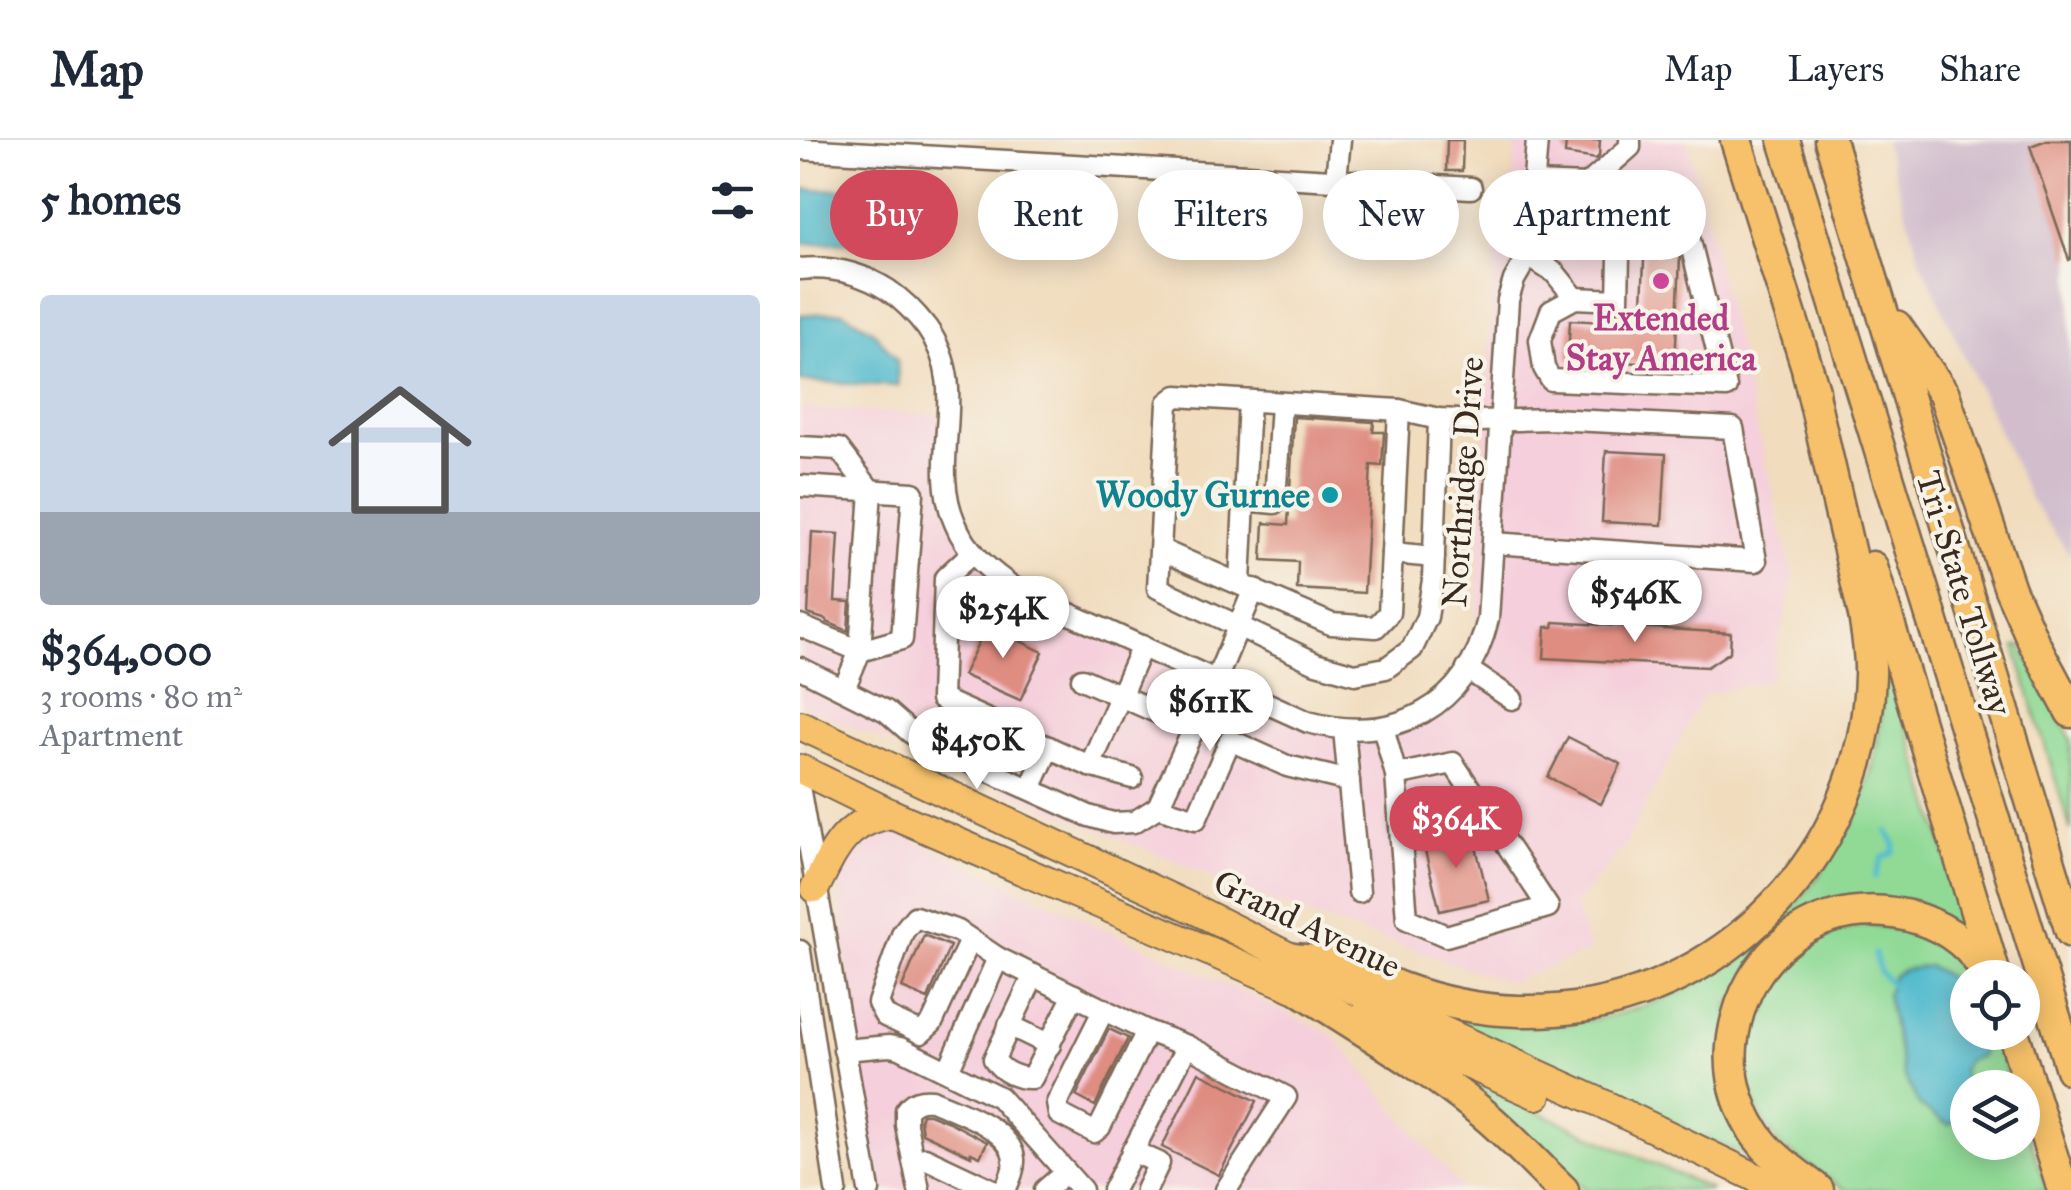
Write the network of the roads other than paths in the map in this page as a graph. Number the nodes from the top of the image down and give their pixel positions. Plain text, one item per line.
1 (1036, 140) edge
2 (1340, 140) edge
3 (1537, 140) edge
4 (1630, 140) edge
5 (1736, 140) edge
6 (1784, 140) edge
7 (1830, 140) edge
8 (800, 149) edge
9 (1034, 162) junction
10 (1337, 170) edge
11 (1535, 170) edge
12 (1604, 170) edge
13 (1323, 179) edge
14 (1459, 187) edge
15 (1471, 188) dead end
16 (1526, 260) edge
17 (1534, 260) edge
18 (800, 270) edge
19 (1575, 298) junction
20 (1882, 306) junction
21 (1808, 373) junction
22 (1249, 401) junction
23 (1281, 403) junction
24 (1399, 410) junction
25 (1439, 418) junction
26 (1501, 420) junction
27 (800, 447) edge
28 (800, 486) edge
29 (871, 491) junction
30 (1244, 500) junction
31 (800, 501) edge
32 (1492, 543) junction
33 (1160, 550) junction
34 (973, 552) junction
35 (1392, 552) junction
36 (1434, 556) junction
37 (1247, 586) junction
38 (1383, 620) junction
39 (800, 626) edge
40 (1240, 626) junction
41 (1420, 633) junction
42 (1142, 646) junction
43 (860, 651) junction
44 (800, 668) edge
45 (1468, 669) junction
46 (1082, 678) dead end
47 (1216, 680) junction
48 (844, 689) junction
49 (1120, 696) junction
50 (1512, 699) dead end
51 (2071, 712) edge
52 (1161, 714) dead end
53 (800, 725) edge
54 (1383, 727) junction
55 (1344, 729) junction
56 (1050, 747) junction
57 (1090, 766) junction
58 (800, 768) edge
59 (1396, 775) junction
60 (1132, 778) dead end
61 (1349, 780) junction
62 (1030, 789) junction
63 (800, 792) edge
64 (1477, 798) junction
65 (1158, 807) junction
66 (892, 814) junction
67 (1399, 818) junction
68 (815, 888) junction
69 (1359, 892) dead end
70 (2071, 932) edge
71 (970, 940) junction
72 (800, 951) edge
73 (998, 958) junction
74 (1292, 959) junction
75 (1978, 960) edge
76 (1987, 960) edge
77 (1034, 975) junction
78 (803, 991) edge
79 (1302, 991) junction
80 (1074, 995) junction
81 (1104, 1010) junction
82 (1010, 1025) junction
83 (1147, 1031) junction
84 (1050, 1046) junction
85 (1187, 1046) junction
86 (844, 1050) junction
87 (2018, 1050) edge
88 (2071, 1069) edge
89 (948, 1071) junction
90 (1132, 1151) junction
91 (913, 1160) junction
92 (1066, 1172) junction
93 (836, 1190) edge
94 (869, 1190) edge
95 (919, 1190) edge
96 (993, 1190) edge
97 (1005, 1190) edge
98 (1045, 1190) edge
99 (1082, 1190) edge
100 (1113, 1190) edge
101 (1146, 1190) edge
102 (1226, 1190) edge
103 (1564, 1190) edge
104 (1738, 1190) edge
105 (1782, 1190) edge
106 (1818, 1190) edge
107 (2063, 1190) edge

1 - 9 street
2 - 10 street
3 - 11 street, Northridge Drive
4 - 12 street
5 - 21 highway
6 - 88 highway, Tri-State Tollway
7 - 20 highway, Tri-State Tollway
8 - 9 street
9 - 13 street
14 - 15 street
16 - 26 street, Northridge Drive
17 - 19 street
18 - 34 street, Northridge Drive
19 - 19 street
20 - 51 highway
20 - 70 highway, Tri-State Tollway
21 - 74 highway
21 - 76 highway
22 - 23 street
22 - 30 street
22 - 33 street
23 - 24 street
23 - 30 street
24 - 25 street
24 - 35 street
25 - 26 street
25 - 36 street
26 - 32 street, Northridge Drive
26 - 32 street
27 - 29 street
28 - 29 street
28 - 31 street
29 - 43 street
29 - 43 street
30 - 37 street
32 - 45 street, Northridge Drive
33 - 37 street
33 - 40 street
34 - 42 street, Northridge Drive
34 - 56 street
35 - 36 street
35 - 38 street
36 - 41 street
37 - 38 street
37 - 40 street
38 - 41 street
39 - 43 street
40 - 41 street
40 - 47 street
42 - 47 street, Northridge Drive
42 - 49 street
43 - 48 street
44 - 48 street
45 - 50 street
45 - 54 street, Northridge Drive
46 - 49 street
47 - 55 street, Northridge Drive
47 - 65 street
48 - 62 street
49 - 52 street
49 - 57 street
53 - 74 main road, Grand Avenue
54 - 55 street, Northridge Drive
54 - 59 street
55 - 61 street
56 - 57 street
56 - 62 street
57 - 60 street
58 - 66 main road, Grand Avenue
59 - 64 street
59 - 67 street
61 - 65 street
61 - 69 street
62 - 65 street
63 - 68 street
64 - 67 street
64 - 67 street
66 - 68 main road
66 - 79 main road, Grand Avenue
68 - 86 street
71 - 71 street
71 - 73 street
72 - 78 street
73 - 77 street
73 - 89 street
74 - 105 main road, Grand Avenue
75 - 106 highway
77 - 80 street
77 - 82 street
78 - 93 street
79 - 103 highway
79 - 104 main road, Grand Avenue
80 - 81 street
80 - 84 street
81 - 83 street
81 - 83 street
82 - 84 street
82 - 84 street
83 - 85 street
85 - 90 street
85 - 102 street
86 - 89 street
86 - 94 street
87 - 107 highway
89 - 92 street
90 - 100 street
90 - 101 street
91 - 95 street
91 - 96 street
91 - 97 street
92 - 98 street
92 - 99 street

